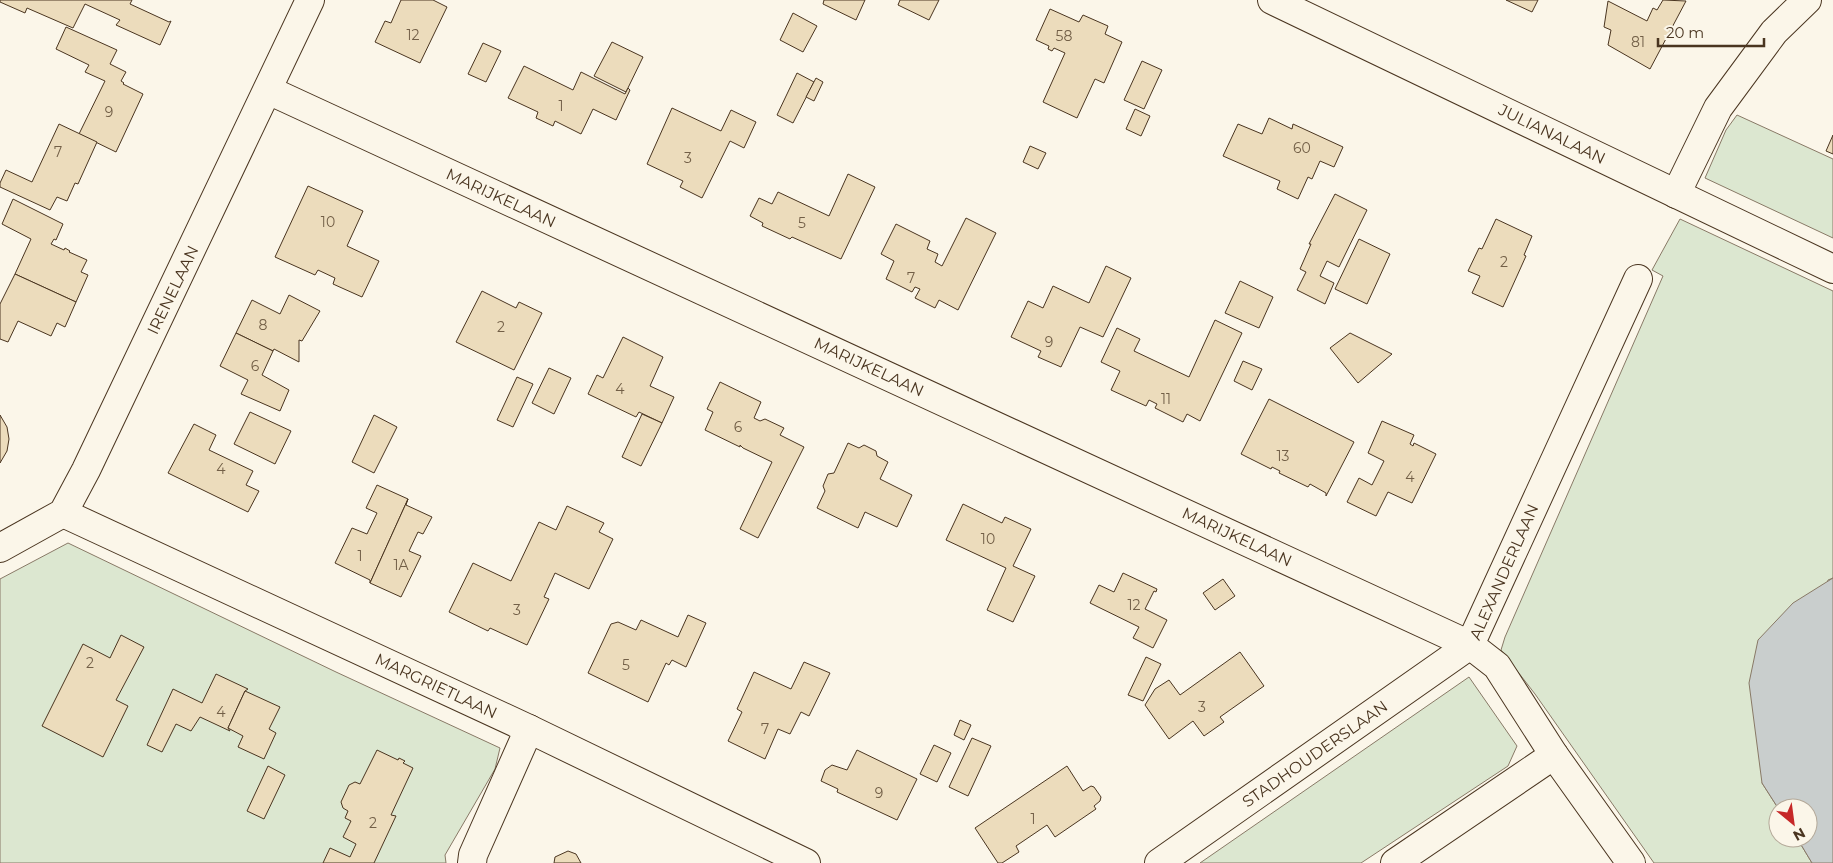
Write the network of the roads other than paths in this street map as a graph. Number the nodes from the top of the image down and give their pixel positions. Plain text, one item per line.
1 (310, 0) edge
2 (1272, 0) edge
3 (1807, 0) edge
4 (268, 90) junction
5 (1676, 194) junction
6 (1833, 268) edge
7 (1638, 279) dead end
8 (63, 513) junction
9 (0, 548) edge
10 (1470, 645) junction
11 (529, 729) junction
12 (1554, 755) junction
13 (472, 863) edge
14 (806, 863) edge
15 (1159, 863) edge
16 (1395, 863) edge
17 (1630, 863) edge

1 - 4 street, IRENELAAN
2 - 5 street, JULIANALAAN
3 - 5 street
4 - 8 street, IRENELAAN
4 - 10 street, MARIJKELAAN
5 - 6 street, JULIANALAAN
7 - 10 street, ALEXANDERLAAN
8 - 9 street
8 - 11 street, MARGRIETLAAN
10 - 12 street, ALEXANDERLAAN
10 - 15 street, STADHOUDERSLAAN
11 - 13 street
11 - 14 street, MARGRIETLAAN
12 - 16 street
12 - 17 street, ALEXANDERLAAN

